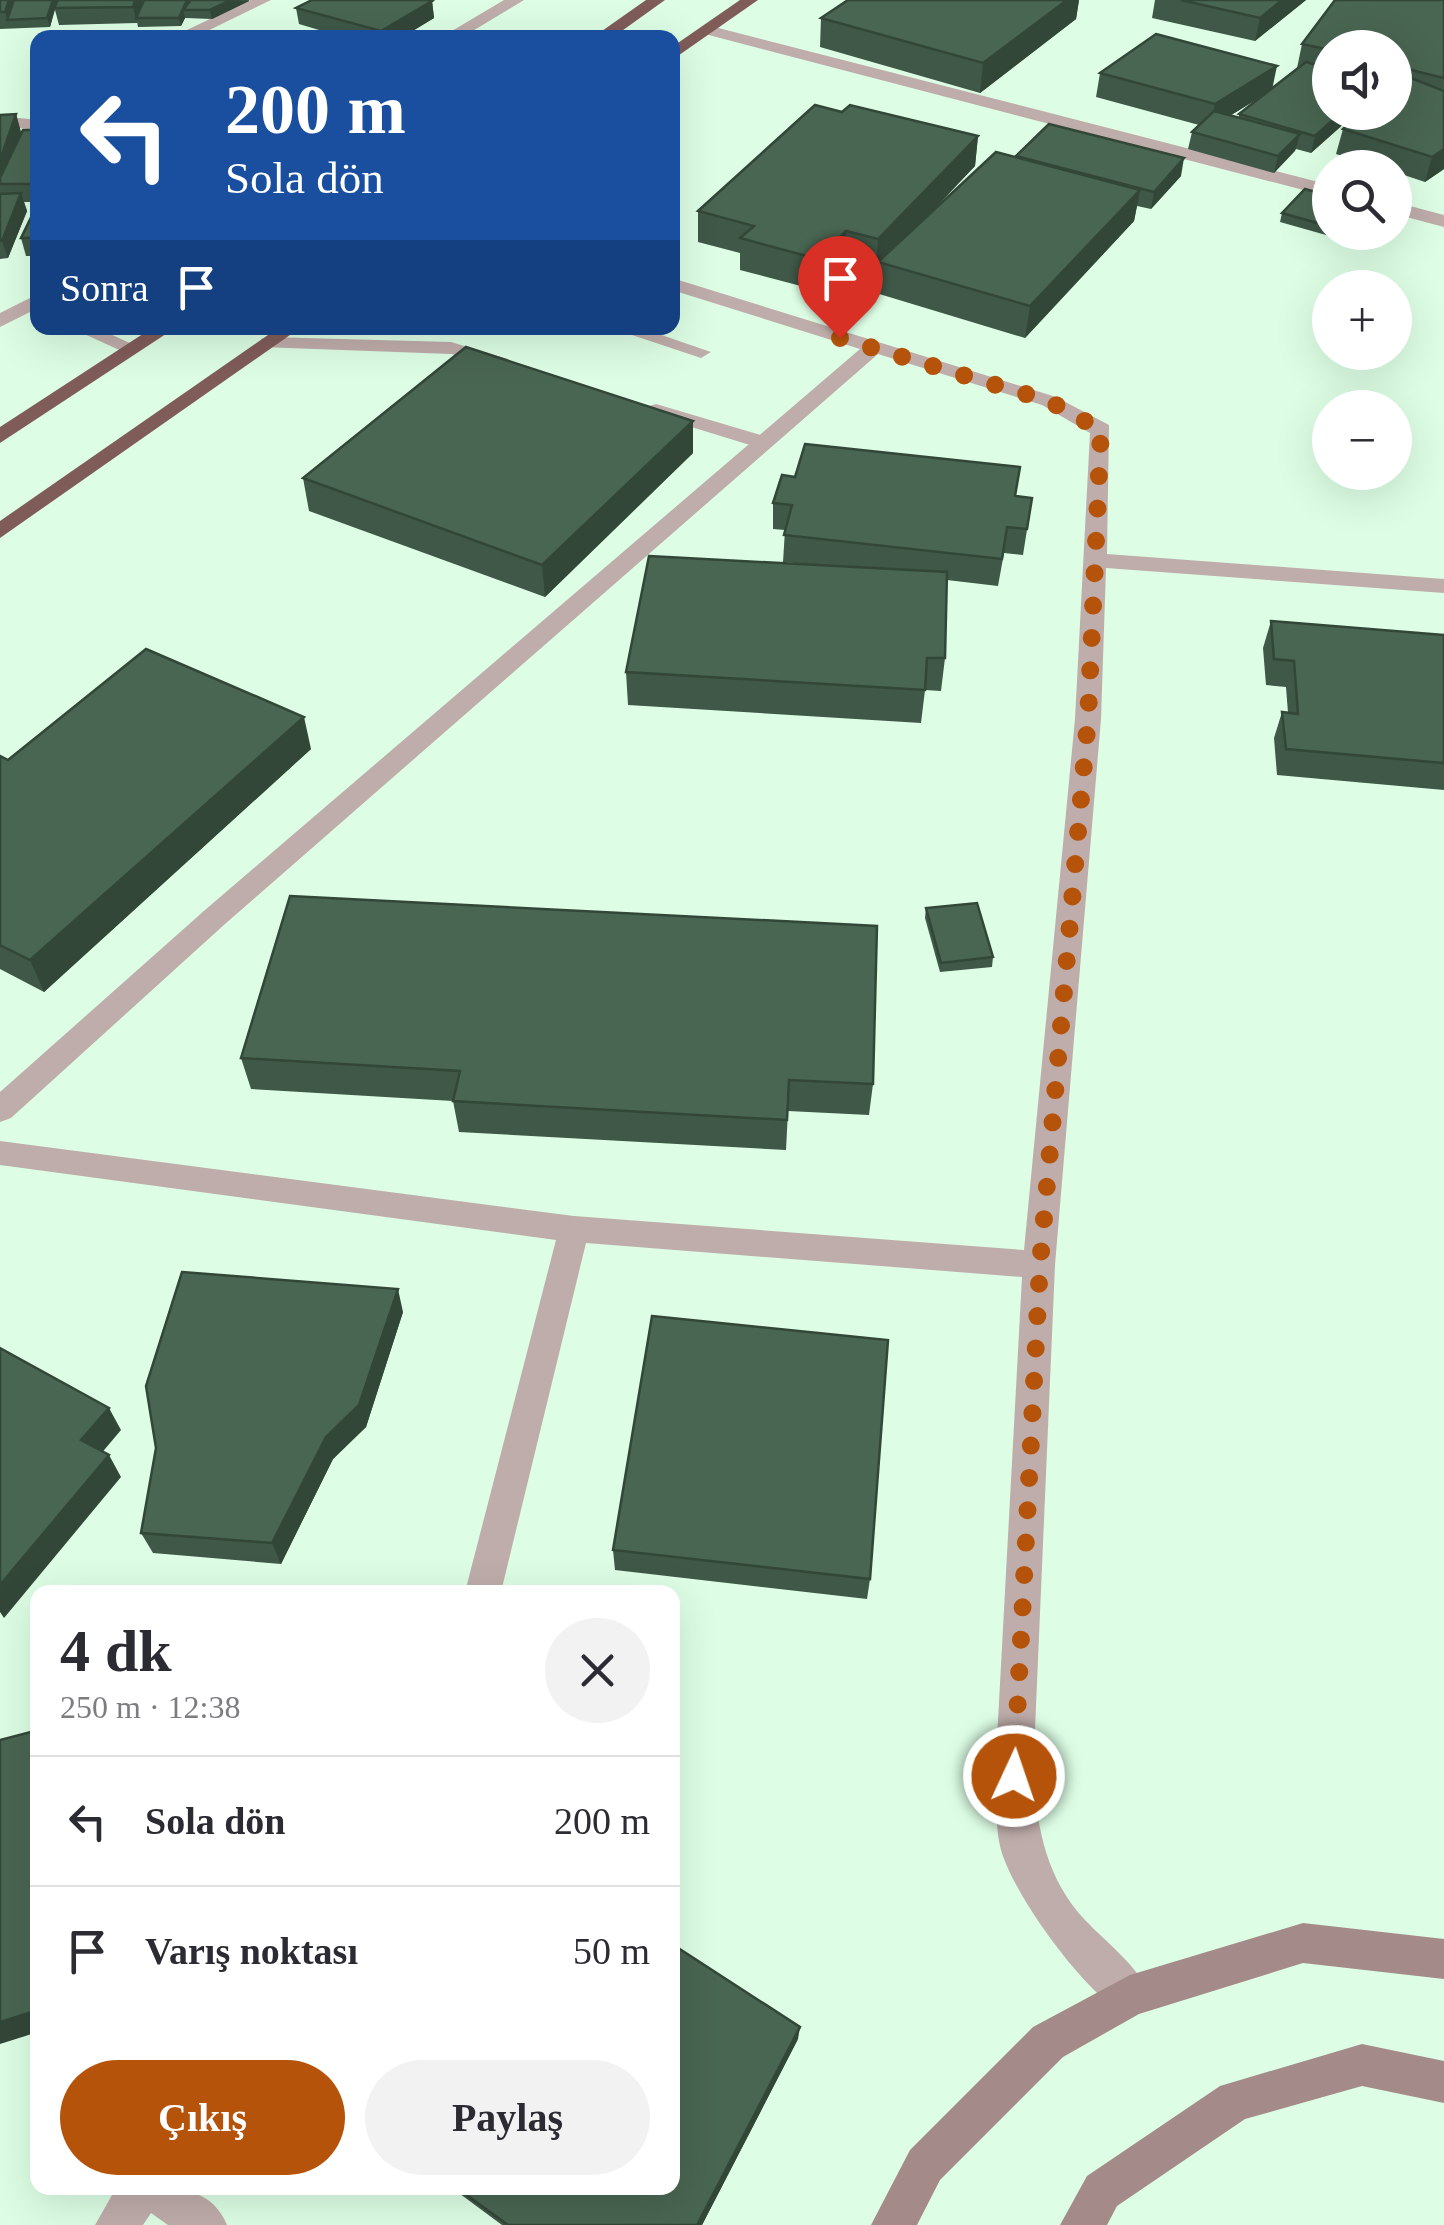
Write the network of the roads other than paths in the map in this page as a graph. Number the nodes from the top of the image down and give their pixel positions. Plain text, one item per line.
1 (263, 0) edge
2 (516, 0) edge
3 (657, 0) edge
4 (750, 0) edge
5 (196, 30) edge
6 (462, 30) edge
7 (612, 30) edge
8 (708, 30) junction
9 (680, 49) edge
10 (1312, 186) edge
11 (1412, 213) edge
12 (1444, 221) edge
13 (680, 287) edge
14 (30, 307) edge
15 (0, 322) edge
16 (98, 335) edge
17 (154, 335) edge
18 (279, 335) edge
19 (470, 335) edge
20 (644, 335) edge
21 (268, 342) junction
22 (451, 348) junction
23 (874, 348) junction
24 (132, 349) junction
25 (701, 352) dead end
26 (510, 364) edge
27 (637, 404) edge
28 (171, 412) junction
29 (0, 437) edge
30 (763, 443) junction
31 (0, 531) edge
32 (0, 548) edge
33 (1094, 560) junction
34 (1444, 586) edge
35 (0, 1110) edge
36 (0, 1152) edge
37 (574, 1229) junction
38 (1040, 1264) junction
39 (485, 1585) edge
40 (1444, 1959) edge
41 (1130, 1996) junction
42 (1444, 2082) edge
43 (137, 2195) edge
44 (164, 2195) edge
45 (116, 2225) edge
46 (206, 2225) edge
47 (894, 2225) edge
48 (1082, 2225) edge

1 - 5 street
2 - 6 street
3 - 7 highway
4 - 8 highway
8 - 9 highway
8 - 10 street
11 - 12 street
13 - 23 street
14 - 15 street
16 - 24 street
17 - 24 highway
18 - 21 highway
19 - 22 street
20 - 25 street
21 - 22 street
21 - 28 highway
22 - 26 street
23 - 30 street
23 - 33 street
24 - 29 highway
27 - 30 street
28 - 31 highway
28 - 32 highway
30 - 35 street
33 - 34 street
33 - 38 street
36 - 37 street
37 - 38 street
37 - 39 street
38 - 41 street
40 - 41 street
41 - 47 street
42 - 48 street
43 - 45 street
44 - 46 street

